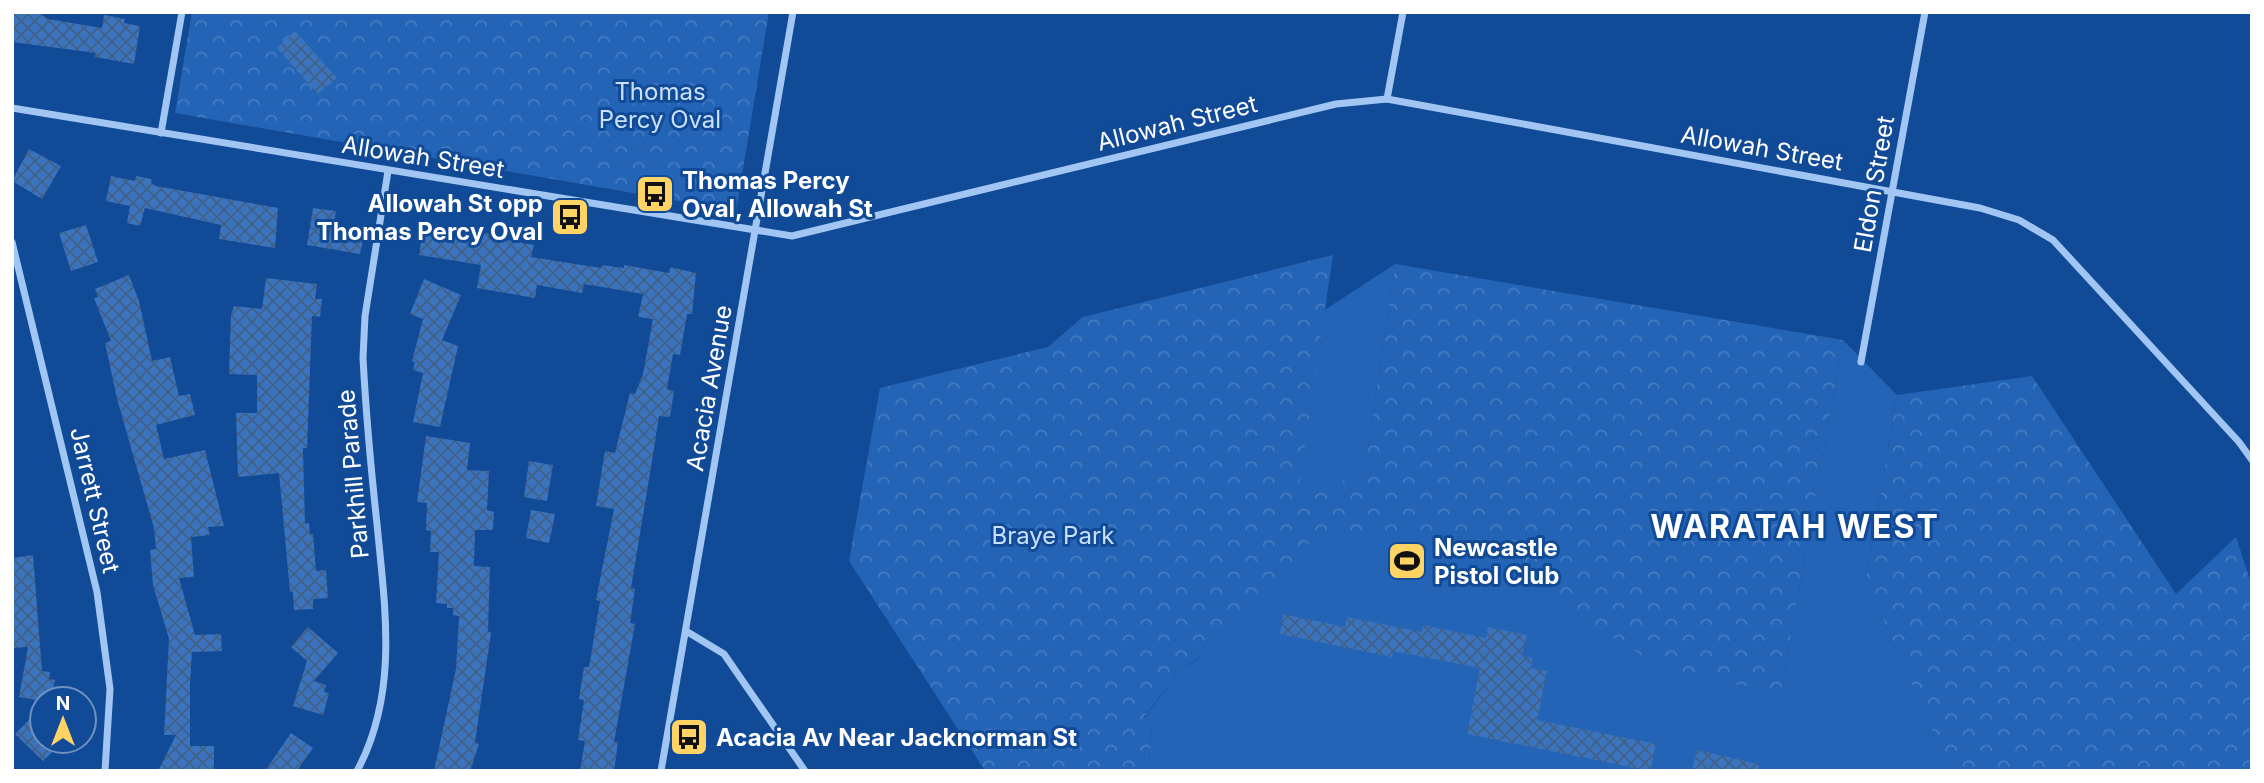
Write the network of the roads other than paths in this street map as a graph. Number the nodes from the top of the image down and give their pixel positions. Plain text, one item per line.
1 (182, 12) edge
2 (793, 12) edge
3 (1404, 12) edge
4 (1925, 12) edge
5 (1387, 99) junction
6 (12, 108) edge
7 (161, 133) junction
8 (388, 171) junction
9 (1892, 192) junction
10 (756, 232) junction
11 (12, 242) edge
12 (1861, 362) dead end
13 (2252, 460) edge
14 (686, 631) junction
15 (104, 771) edge
16 (357, 771) edge
17 (661, 771) edge
18 (805, 771) edge

1 - 7 street
2 - 10 street, Acacia Avenue
3 - 5 street
4 - 9 street, Eldon Street
5 - 9 street, Allowah Street
5 - 10 street, Allowah Street
6 - 7 street, Allowah Street
7 - 8 street, Allowah Street
8 - 10 street, Allowah Street
8 - 16 street, Parkhill Parade
9 - 12 street, Eldon Street
9 - 13 street, Allowah Street
10 - 14 street, Acacia Avenue
11 - 15 street, Jarrett Street
14 - 17 street, Acacia Avenue
14 - 18 street

